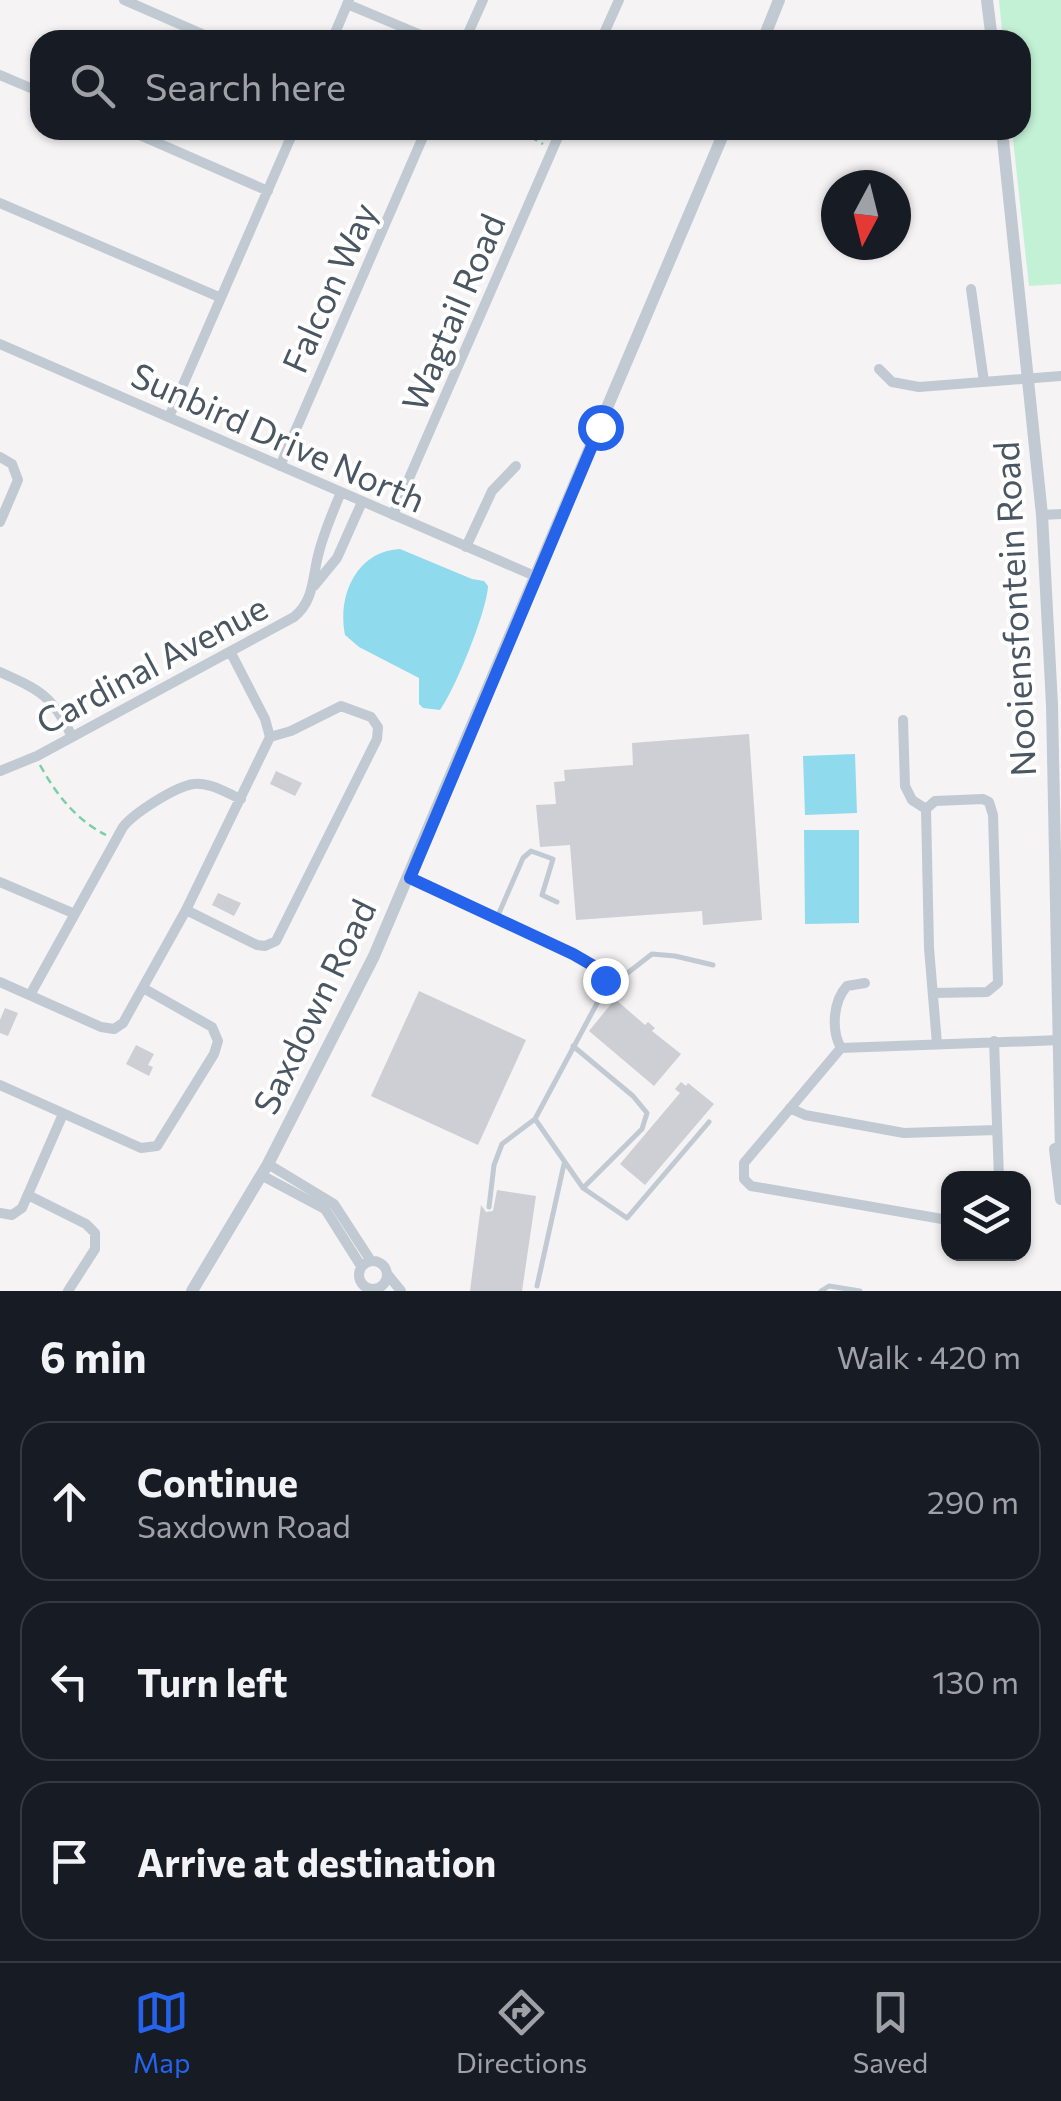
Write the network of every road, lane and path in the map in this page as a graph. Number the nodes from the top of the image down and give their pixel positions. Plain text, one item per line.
1 (124, 0) edge
2 (483, 0) edge
3 (619, 0) edge
4 (780, 0) edge
5 (988, 0) edge
6 (348, 2) edge
7 (193, 30) edge
8 (336, 30) edge
9 (410, 30) edge
10 (470, 30) edge
11 (606, 30) edge
12 (766, 30) edge
13 (991, 30) edge
14 (0, 74) edge
15 (30, 88) edge
16 (151, 140) edge
17 (290, 140) edge
18 (422, 140) edge
19 (540, 140) edge
20 (556, 140) edge
21 (721, 140) edge
22 (1003, 140) edge
23 (552, 150) junction
24 (268, 190) junction
25 (0, 203) edge
26 (971, 289) dead end
27 (219, 298) junction
28 (0, 344) edge
29 (879, 370) dead end
30 (1061, 376) edge
31 (1028, 380) junction
32 (984, 382) junction
33 (168, 417) junction
34 (0, 457) edge
35 (280, 466) junction
36 (516, 466) dead end
37 (340, 492) junction
38 (362, 502) junction
39 (1061, 514) edge
40 (394, 515) junction
41 (1042, 515) junction
42 (0, 522) edge
43 (466, 547) junction
44 (537, 576) junction
45 (313, 586) junction
46 (231, 652) junction
47 (0, 672) edge
48 (903, 720) dead end
49 (72, 737) junction
50 (270, 737) junction
51 (37, 756) junction
52 (0, 771) edge
53 (242, 799) junction
54 (926, 809) junction
55 (116, 840) junction
56 (410, 878) junction
57 (0, 882) edge
58 (558, 902) dead end
59 (186, 910) junction
60 (76, 914) junction
61 (496, 920) junction
62 (713, 965) dead end
63 (0, 982) edge
64 (616, 982) dead end
65 (866, 983) dead end
66 (142, 988) junction
67 (935, 993) junction
68 (30, 995) junction
69 (1060, 1040) edge
70 (994, 1041) junction
71 (938, 1044) junction
72 (573, 1046) junction
73 (840, 1048) junction
74 (0, 1086) edge
75 (1059, 1087) edge
76 (790, 1108) junction
77 (63, 1114) junction
78 (535, 1119) junction
79 (709, 1122) dead end
80 (996, 1130) junction
81 (1061, 1155) edge
82 (564, 1164) junction
83 (264, 1169) junction
84 (999, 1171) edge
85 (582, 1188) junction
86 (28, 1195) junction
87 (1061, 1199) edge
88 (489, 1206) dead end
89 (0, 1213) edge
90 (941, 1219) edge
91 (366, 1264) junction
92 (387, 1274) junction
93 (537, 1286) dead end
94 (378, 1290) edge
95 (68, 1291) edge
96 (192, 1291) edge
97 (401, 1291) edge
98 (821, 1291) edge
99 (860, 1291) edge

1 - 7 street
2 - 10 street
3 - 11 street
4 - 12 street
5 - 13 street
6 - 8 street
6 - 9 street
14 - 15 street
16 - 24 street
17 - 24 street
18 - 35 street, Falcon Way
19 - 23 path
20 - 23 street, Wagtail Road
21 - 44 street, Saxdown Road
22 - 31 street, Nooiensfontein Road
23 - 40 street, Wagtail Road
24 - 27 street
25 - 27 street
26 - 32 street
27 - 33 street
28 - 33 street, Sunbird Drive North
29 - 32 street
30 - 31 street
31 - 32 street
31 - 41 street, Nooiensfontein Road
33 - 35 street, Sunbird Drive North
34 - 42 street
35 - 37 street, Sunbird Drive North
36 - 43 street
37 - 38 street, Sunbird Drive North
37 - 45 street, Cardinal Avenue
38 - 40 street, Sunbird Drive North
38 - 45 street, Cardinal Avenue
39 - 41 street
40 - 43 street, Sunbird Drive North
41 - 69 street, Nooiensfontein Road
43 - 44 street, Sunbird Drive North
44 - 56 street, Saxdown Road
45 - 46 street, Cardinal Avenue
46 - 49 street, Cardinal Avenue
46 - 50 street
47 - 49 street
48 - 54 street
49 - 51 street, Cardinal Avenue
50 - 53 street
50 - 59 street
51 - 52 street, Cardinal Avenue
51 - 55 path
53 - 55 street
53 - 59 street
54 - 67 street
54 - 67 street
55 - 60 street
56 - 61 lane
56 - 83 street, Saxdown Road
57 - 60 street
58 - 61 lane
59 - 66 street
60 - 68 street
61 - 72 lane
62 - 64 lane
63 - 68 street
65 - 73 street
66 - 68 street
66 - 77 street
67 - 71 street
69 - 70 street
69 - 75 street, Nooiensfontein Road
70 - 71 street
70 - 80 street
71 - 73 street
72 - 78 lane
72 - 85 lane
73 - 76 street
74 - 77 street
75 - 81 street, Nooiensfontein Road
75 - 87 street, Nooiensfontein Road
76 - 80 street
76 - 90 street
77 - 86 street
78 - 82 lane
78 - 88 lane
79 - 85 lane
80 - 84 street
82 - 85 lane
82 - 93 lane
83 - 91 street
83 - 96 street, Saxdown Road
86 - 89 street
86 - 95 street
91 - 92 street
91 - 94 street
92 - 94 street
92 - 97 street
98 - 99 lane

